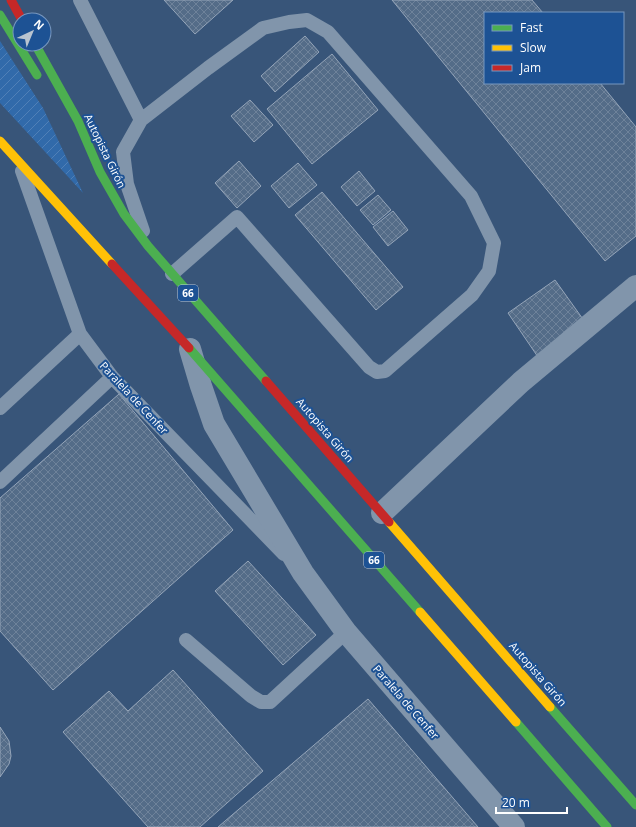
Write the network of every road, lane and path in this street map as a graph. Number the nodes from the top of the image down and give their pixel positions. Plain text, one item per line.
1 (11, 0) edge
2 (80, 0) edge
3 (18, 12) edge
4 (0, 15) edge
5 (39, 52) edge
6 (141, 120) junction
7 (78, 121) junction
8 (0, 141) edge
9 (18, 161) junction
10 (148, 246) junction
11 (172, 274) junction
12 (636, 286) edge
13 (80, 334) junction
14 (190, 349) junction
15 (112, 377) junction
16 (0, 408) edge
17 (0, 482) edge
18 (382, 513) junction
19 (303, 573) junction
20 (346, 632) junction
21 (186, 640) dead end
22 (636, 805) edge
23 (514, 827) edge
24 (607, 827) edge

1 - 3 highway
2 - 6 lane
4 - 7 highway
5 - 7 highway, Autopista Girón / 66
6 - 10 lane
6 - 11 lane
7 - 10 highway, Autopista Girón / 66
8 - 9 highway, 66
9 - 13 lane, Paralela de Cenfer
9 - 14 highway, 66
10 - 11 highway, Autopista Girón / 66
11 - 18 highway, Autopista Girón / 66
12 - 18 street
13 - 15 lane, Paralela de Cenfer
13 - 16 lane
14 - 19 street, Paralela de Cenfer
14 - 24 highway, 66
15 - 17 lane
15 - 19 lane, Paralela de Cenfer
18 - 22 highway, Autopista Girón / 66
19 - 20 street, Paralela de Cenfer
20 - 21 lane
20 - 23 street, Paralela de Cenfer

